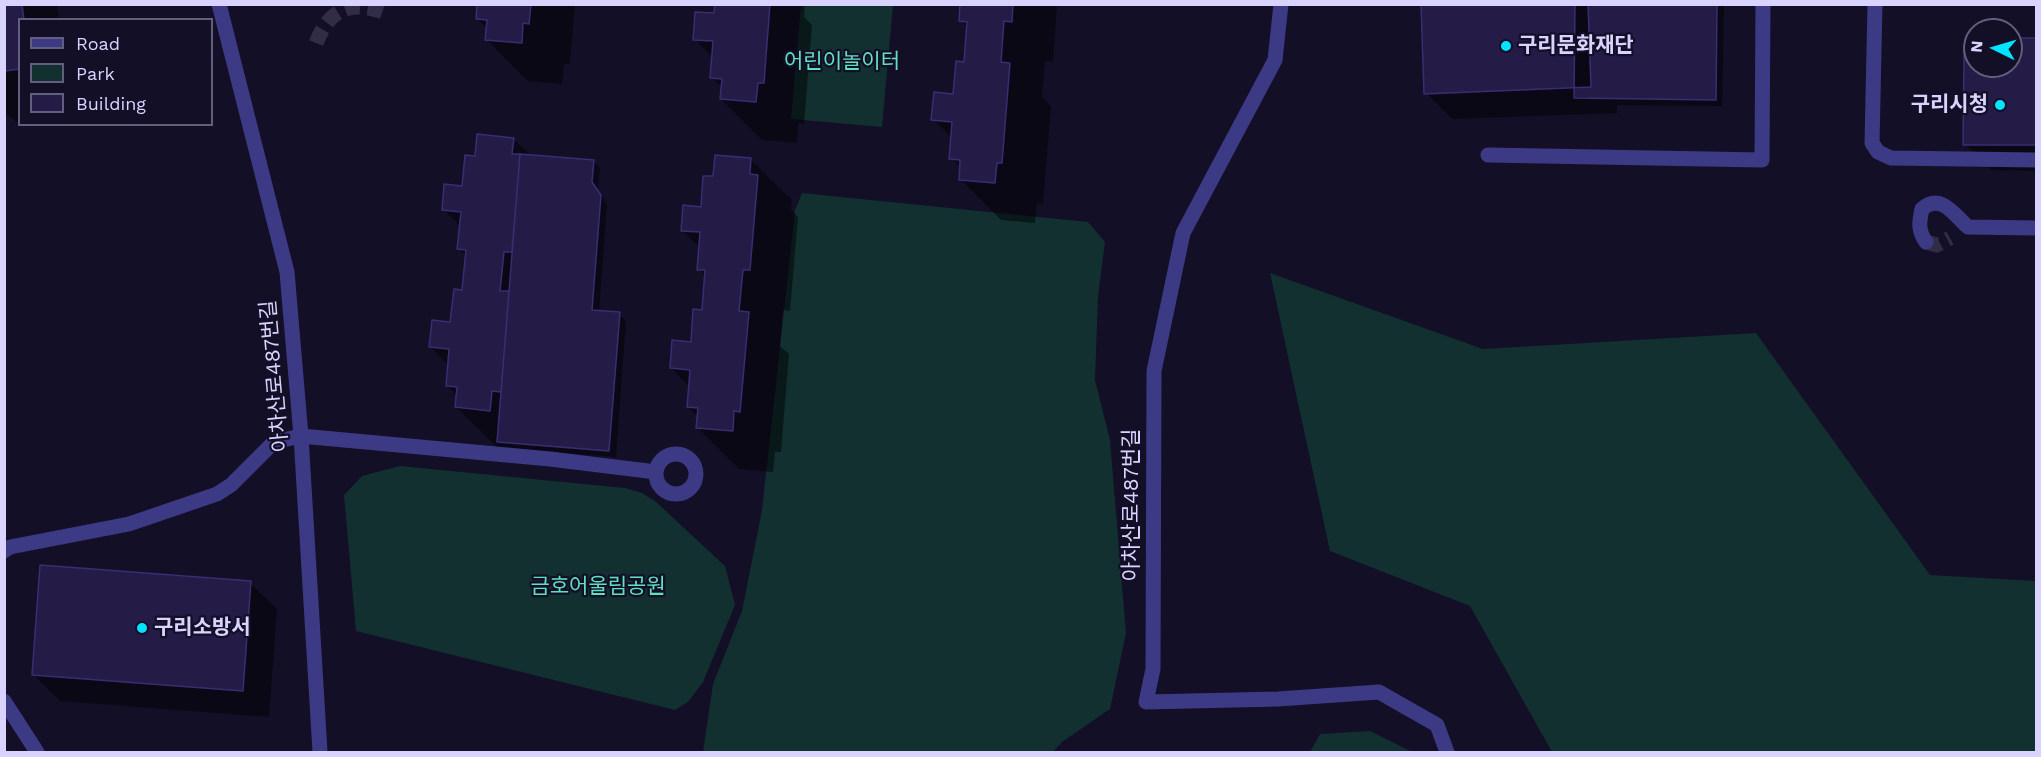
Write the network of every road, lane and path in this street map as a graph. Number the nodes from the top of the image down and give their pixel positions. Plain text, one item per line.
1 (219, 4) edge
2 (1281, 4) edge
3 (1763, 4) edge
4 (1875, 4) edge
5 (1488, 155) dead end
6 (2037, 160) edge
7 (2037, 228) edge
8 (1926, 242) dead end
9 (301, 436) junction
10 (656, 472) dead end
11 (4, 551) edge
12 (4, 701) edge
13 (37, 753) edge
14 (320, 753) edge
15 (1447, 753) edge

1 - 9 street, 아차산로487번길
2 - 15 street, 아차산로487번길
3 - 5 street
4 - 6 street
7 - 8 street
9 - 10 street
9 - 11 street
9 - 14 street, 아차산로487번길
12 - 13 street

